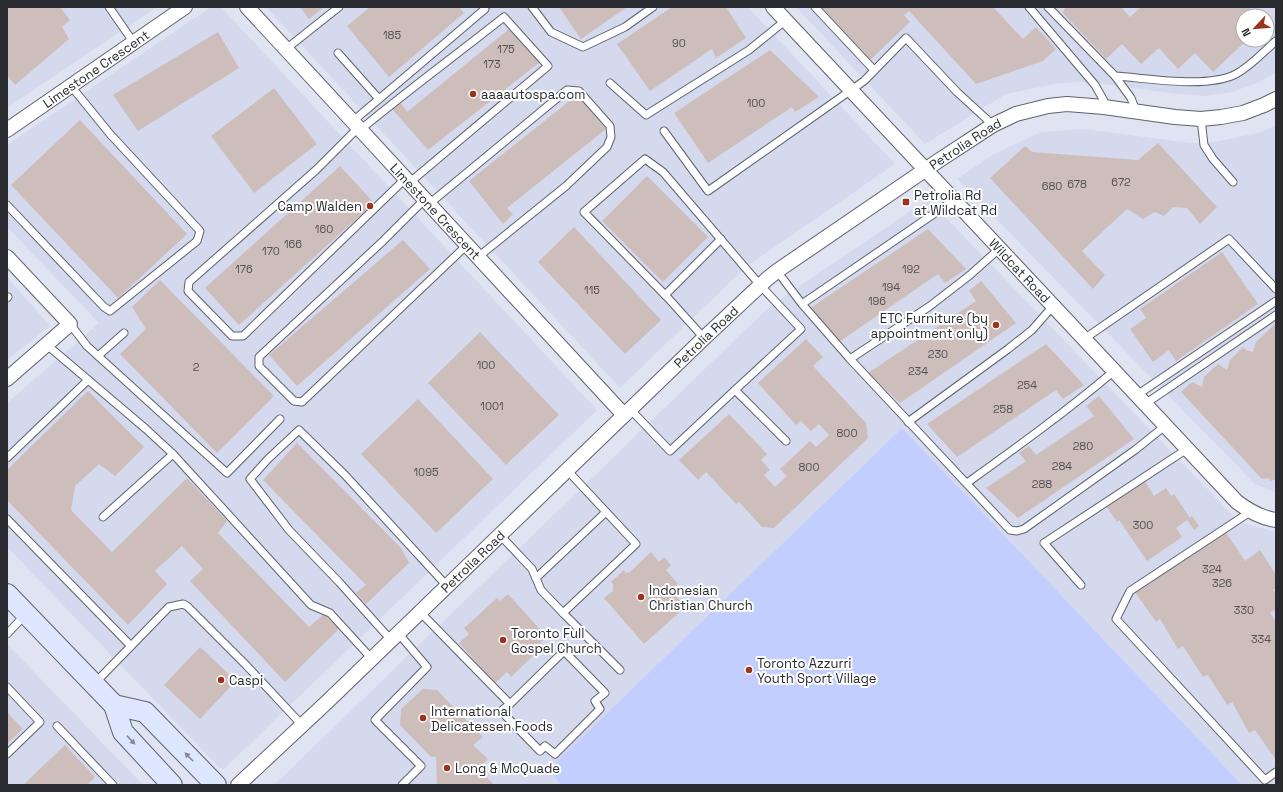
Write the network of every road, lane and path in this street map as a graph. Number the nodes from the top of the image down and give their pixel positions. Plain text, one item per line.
1 (109, 7) edge
2 (247, 7) edge
3 (339, 7) edge
4 (484, 7) edge
5 (532, 7) edge
6 (653, 7) edge
7 (773, 7) edge
8 (815, 7) edge
9 (1030, 7) edge
10 (1048, 7) edge
11 (183, 8) edge
12 (786, 20) junction
13 (1276, 41) edge
14 (134, 43) junction
15 (286, 49) junction
16 (338, 53) dead end
17 (874, 70) junction
18 (1115, 76) junction
19 (610, 83) dead end
20 (71, 86) junction
21 (851, 90) junction
22 (379, 99) junction
23 (1276, 99) edge
24 (1104, 107) junction
25 (1136, 112) junction
26 (1200, 119) junction
27 (993, 125) junction
28 (357, 127) junction
29 (7, 130) edge
30 (664, 131) dead end
31 (925, 170) junction
32 (407, 181) junction
33 (1233, 182) dead end
34 (954, 200) junction
35 (427, 202) junction
36 (7, 205) edge
37 (721, 239) junction
38 (467, 245) junction
39 (999, 249) junction
40 (7, 257) edge
41 (478, 257) junction
42 (777, 271) junction
43 (760, 285) junction
44 (1276, 289) edge
45 (665, 295) junction
46 (1276, 301) edge
47 (802, 304) junction
48 (1054, 306) junction
49 (1276, 315) edge
50 (70, 324) junction
51 (124, 333) dead end
52 (704, 338) junction
53 (1084, 339) junction
54 (47, 345) junction
55 (98, 356) junction
56 (850, 359) junction
57 (1114, 371) junction
58 (7, 379) edge
59 (88, 380) junction
60 (735, 390) junction
61 (1141, 400) junction
62 (627, 412) junction
63 (280, 419) dead end
64 (908, 422) junction
65 (1165, 426) junction
66 (786, 441) dead end
67 (1187, 448) junction
68 (173, 454) junction
69 (7, 458) edge
70 (567, 470) junction
71 (967, 483) junction
72 (606, 512) junction
73 (1250, 512) junction
74 (103, 517) dead end
75 (7, 519) edge
76 (1276, 520) edge
77 (500, 535) junction
78 (536, 578) junction
79 (1081, 585) dead end
80 (447, 586) junction
81 (7, 594) edge
82 (420, 612) junction
83 (563, 613) junction
84 (26, 614) junction
85 (7, 634) edge
86 (395, 637) junction
87 (131, 646) junction
88 (372, 659) junction
89 (620, 670) dead end
90 (94, 684) junction
91 (7, 687) edge
92 (510, 704) junction
93 (114, 705) junction
94 (302, 725) junction
95 (57, 726) dead end
96 (7, 754) edge
97 (1276, 772) edge
98 (113, 785) edge
99 (172, 785) edge
100 (216, 785) edge
101 (238, 785) edge
102 (402, 785) edge

1 - 14 lane
2 - 15 street, Limestone Crescent
3 - 15 lane
4 - 22 lane
5 - 6 lane
7 - 12 street, Wildcat Road
8 - 17 lane
9 - 24 lane
10 - 18 lane
11 - 14 street, Limestone Crescent
12 - 19 lane
12 - 21 street, Wildcat Road
13 - 18 lane
14 - 20 street, Limestone Crescent
15 - 28 street, Limestone Crescent
16 - 22 lane
17 - 21 lane
17 - 27 lane
18 - 25 lane
20 - 29 street, Limestone Crescent
20 - 36 lane
21 - 30 lane
21 - 31 street, Wildcat Road
22 - 28 lane
23 - 26 street, Petrolia Road
24 - 25 street, Petrolia Road
24 - 27 street, Petrolia Road
25 - 26 street, Petrolia Road
26 - 33 lane
27 - 31 street, Petrolia Road
28 - 32 street, Limestone Crescent
28 - 32 lane
28 - 32 lane
31 - 34 street, Wildcat Road
31 - 42 street, Petrolia Road
32 - 35 street, Limestone Crescent
34 - 39 street, Wildcat Road
34 - 47 lane
35 - 38 street, Limestone Crescent
35 - 38 lane
35 - 41 lane
37 - 43 lane
37 - 45 lane
37 - 45 lane
38 - 41 street, Limestone Crescent
39 - 48 street, Wildcat Road
39 - 56 lane
40 - 50 street
41 - 62 street, Limestone Crescent
42 - 43 street, Petrolia Road
42 - 47 lane
43 - 52 street, Petrolia Road
43 - 60 lane
44 - 53 lane
45 - 52 lane
46 - 61 lane
47 - 56 lane
48 - 53 street, Wildcat Road
48 - 64 lane
49 - 61 lane
50 - 54 street
50 - 55 lane
51 - 55 lane
52 - 62 street, Petrolia Road
53 - 57 street, Wildcat Road
54 - 58 street
54 - 59 lane
55 - 63 lane
56 - 64 lane
57 - 61 street, Wildcat Road
57 - 71 lane
59 - 68 lane
59 - 69 lane
60 - 62 lane
60 - 66 lane
61 - 65 street, Wildcat Road
62 - 70 street, Petrolia Road
64 - 71 lane
65 - 67 street, Wildcat Road
65 - 71 lane
67 - 73 street, Wildcat Road
67 - 79 lane
68 - 74 lane
68 - 88 lane
70 - 72 lane
70 - 77 street, Petrolia Road
72 - 78 lane
72 - 83 lane
73 - 76 street, Wildcat Road
73 - 97 lane
75 - 87 lane
77 - 78 lane
77 - 80 street, Petrolia Road
78 - 83 lane
80 - 82 street, Petrolia Road
80 - 86 lane
81 - 84 main road
82 - 86 street, Petrolia Road
82 - 92 lane
83 - 89 lane
84 - 85 lane
84 - 90 main road
86 - 88 street, Petrolia Road
86 - 102 lane
87 - 90 lane
87 - 94 lane
88 - 94 street, Petrolia Road
90 - 93 main road
91 - 96 lane
92 - 92 lane
93 -> 99 main road
100 -> 93 main road
94 - 101 street, Petrolia Road
95 - 98 lane

